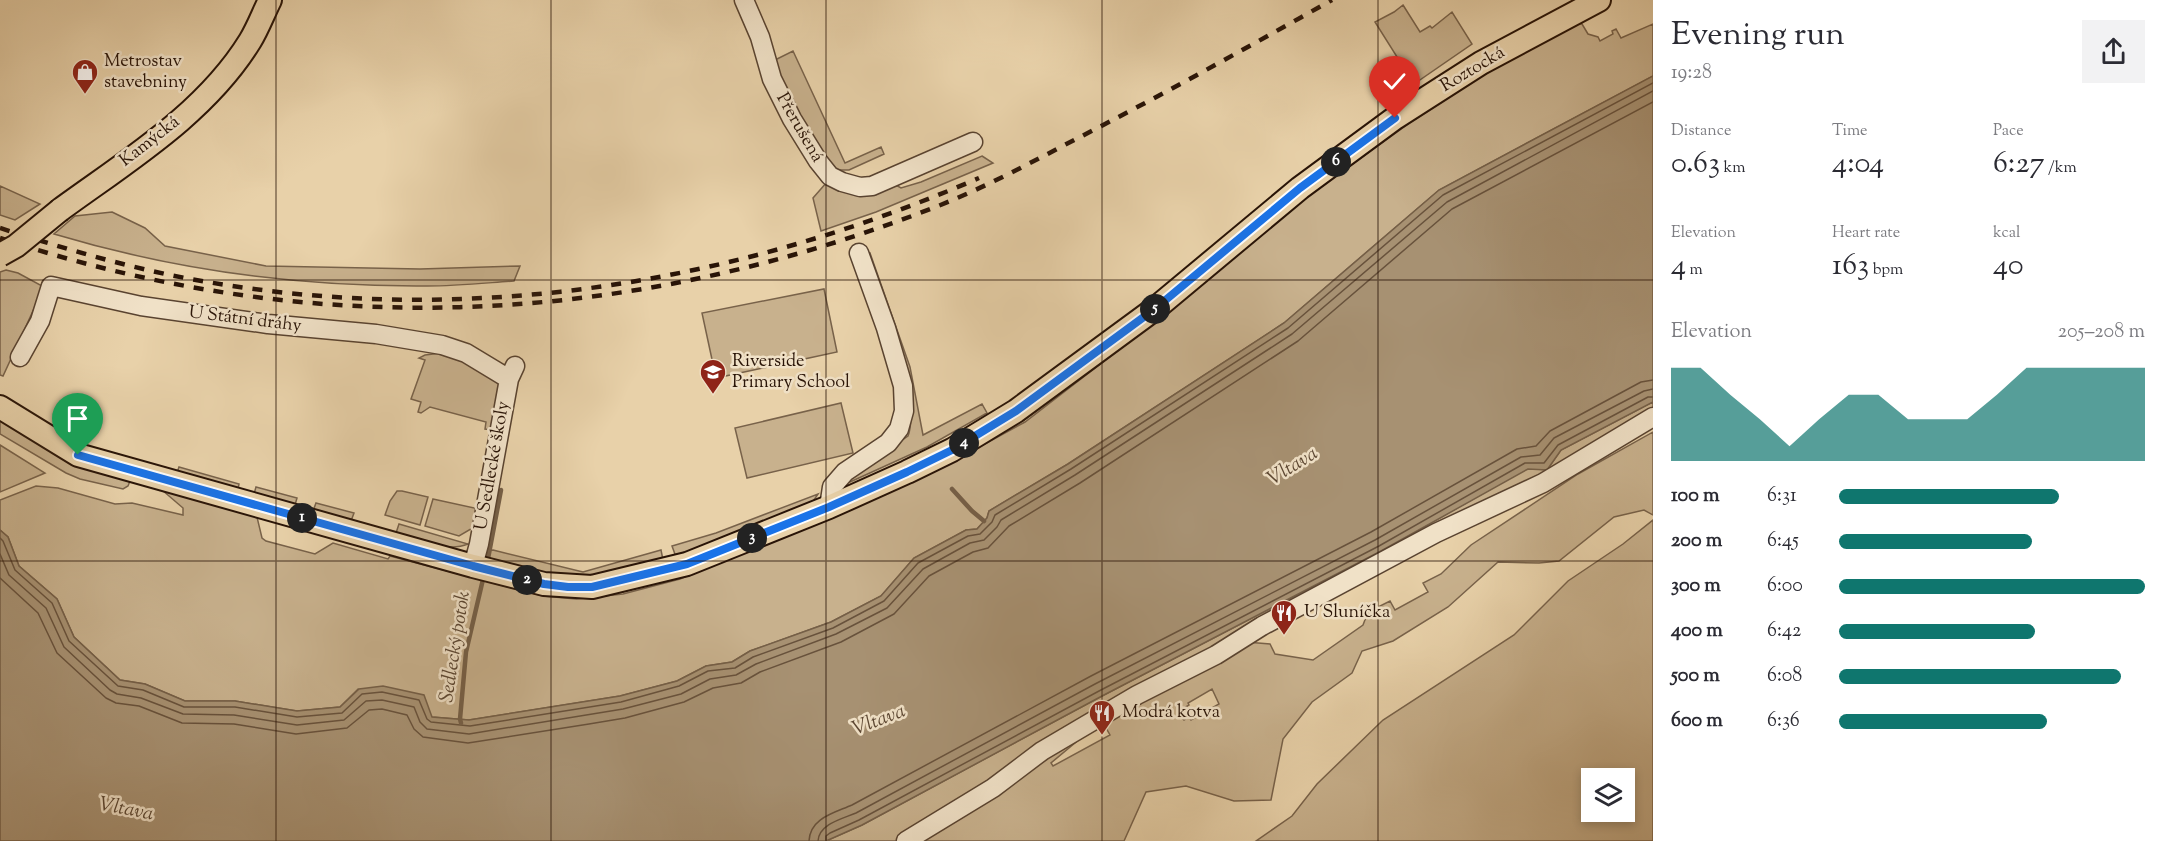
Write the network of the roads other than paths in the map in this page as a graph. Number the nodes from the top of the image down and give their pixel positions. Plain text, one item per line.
1 (270, 0) edge
2 (744, 0) edge
3 (1599, 0) edge
4 (973, 142) dead end
5 (859, 253) dead end
6 (0, 255) edge
7 (20, 357) dead end
8 (512, 373) joint
9 (0, 407) edge
10 (1653, 417) edge
11 (829, 507) junction
12 (473, 566) junction
13 (906, 841) edge

1 - 6 main road, Kamýcká, bridge
2 - 4 street, Přerušená
3 - 11 main road, Roztocká
5 - 11 street
7 - 8 street, U Státní dráhy
8 - 12 street, U Sedlecké školy
9 - 12 main road, Roztocká
10 - 13 street
11 - 12 main road, Roztocká

